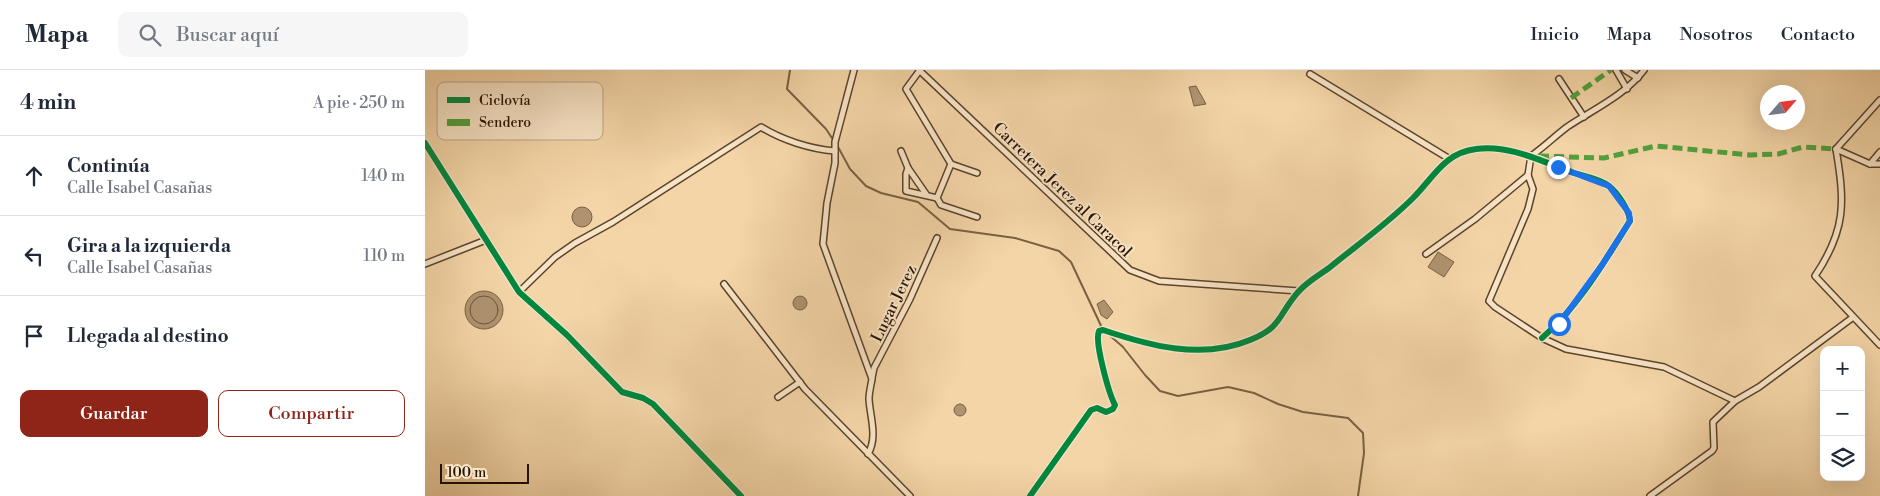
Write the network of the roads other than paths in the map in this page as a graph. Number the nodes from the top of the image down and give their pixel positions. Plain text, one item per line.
1 (854, 70) edge
2 (919, 70) edge
3 (1616, 70) edge
4 (1625, 70) edge
5 (1644, 70) edge
6 (1309, 74) dead end
7 (1638, 78) junction
8 (1559, 79) dead end
9 (1627, 89) junction
10 (1880, 100) edge
11 (1583, 117) junction
12 (425, 143) edge
13 (1836, 149) junction
14 (835, 151) junction
15 (901, 151) dead end
16 (1880, 152) edge
17 (1531, 156) junction
18 (1448, 158) junction
19 (951, 164) junction
20 (1870, 164) junction
21 (1880, 164) edge
22 (908, 168) junction
23 (977, 172) dead end
24 (1528, 175) junction
25 (926, 194) junction
26 (937, 198) junction
27 (977, 217) dead end
28 (937, 238) dead end
29 (486, 240) junction
30 (1426, 254) dead end
31 (425, 264) edge
32 (724, 284) dead end
33 (1299, 291) junction
34 (519, 292) junction
35 (1852, 318) junction
36 (1542, 338) junction
37 (1880, 345) edge
38 (872, 379) junction
39 (800, 382) junction
40 (778, 397) dead end
41 (1735, 401) junction
42 (868, 454) junction
43 (741, 496) edge
44 (910, 496) edge
45 (1030, 496) edge
46 (1650, 496) edge

1 - 14 street
2 - 19 street
2 - 33 street, Carretera Jerez al Caracol
3 - 9 street
4 - 7 street
5 - 7 street
6 - 18 street
7 - 9 street
8 - 11 street
9 - 11 street
10 - 13 street
11 - 17 street
12 - 29 street
13 - 20 street
13 - 35 street
14 - 34 street
14 - 38 street
15 - 22 street
16 - 20 street
17 - 18 street
17 - 24 street
17 - 36 street
18 - 33 street
19 - 23 street
19 - 26 street
20 - 21 street
22 - 25 street
22 - 25 street
24 - 30 street
24 - 36 street
25 - 26 street
26 - 27 street
28 - 38 street, Lugar Jerez
29 - 31 street
29 - 34 street
32 - 39 street
33 - 45 street
34 - 43 street
35 - 37 street
35 - 41 street
36 - 41 street
38 - 42 street
39 - 40 street
39 - 42 street
41 - 46 street
42 - 44 street

